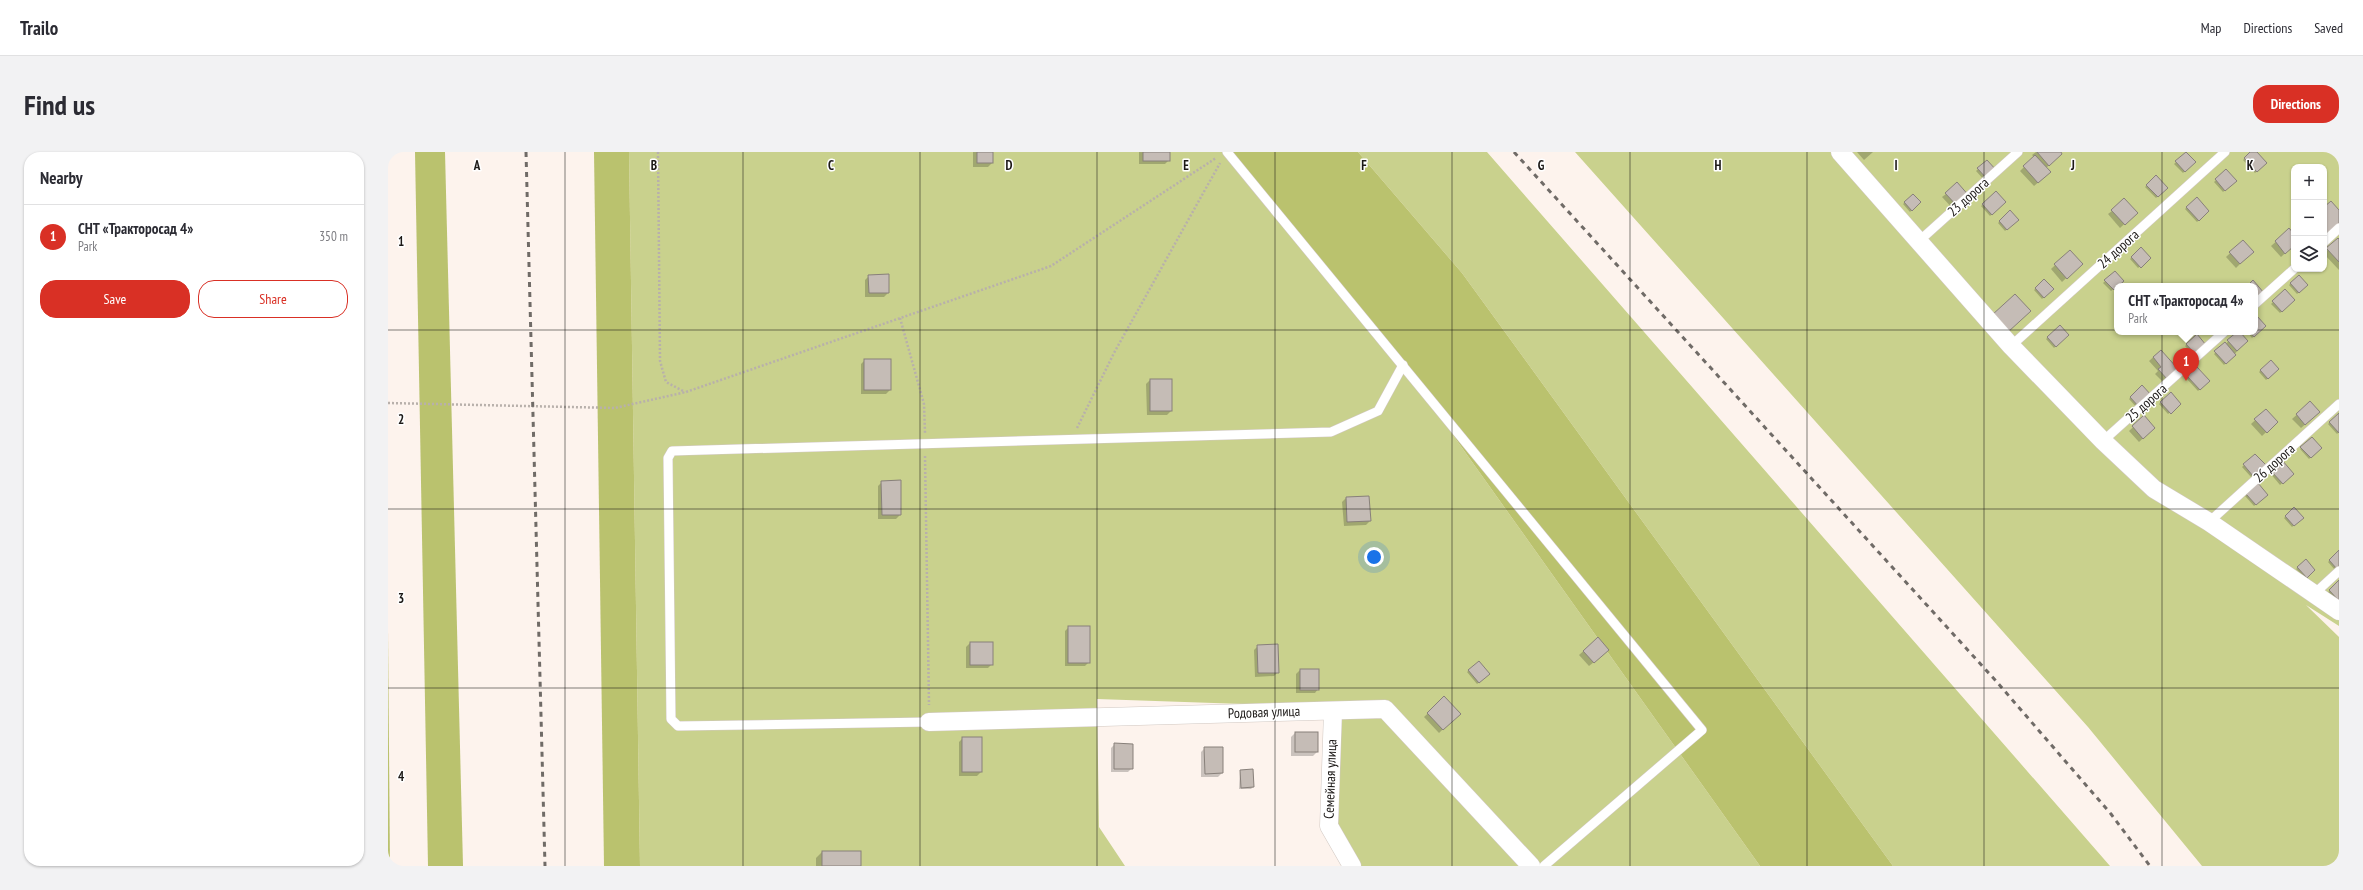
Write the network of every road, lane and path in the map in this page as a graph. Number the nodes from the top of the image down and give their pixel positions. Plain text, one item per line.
1 (658, 152) edge
2 (1840, 152) edge
3 (2018, 152) edge
4 (2225, 152) edge
5 (1223, 156) edge
6 (2339, 228) edge
7 (2327, 239) edge
8 (1918, 242) junction
9 (2291, 272) edge
10 (2258, 301) edge
11 (900, 318) junction
12 (2221, 335) edge
13 (2011, 346) junction
14 (1403, 365) junction
15 (686, 392) junction
16 (388, 403) edge
17 (2339, 404) edge
18 (1071, 439) junction
19 (2103, 441) junction
20 (925, 443) junction
21 (2210, 522) junction
22 (2339, 571) edge
23 (2314, 594) junction
24 (2339, 611) edge
25 (1333, 711) junction
26 (929, 722) junction
27 (1352, 866) edge
28 (1531, 866) edge
29 (1544, 866) edge

1 - 15 path
2 - 8 street
3 - 8 lane, 23 дорога
4 - 13 lane, 24 дорога
5 - 11 path
5 - 14 lane
5 - 18 path
6 - 7 lane
8 - 13 street
9 - 10 lane
11 - 15 path
11 - 20 path
12 - 19 lane, 25 дорога
13 - 19 street
14 - 18 lane
14 - 29 lane
15 - 16 path
17 - 21 lane, 26 дорога
18 - 20 lane
19 - 21 street
20 - 26 path
20 - 26 lane
21 - 23 street
22 - 23 lane
23 - 24 street
25 - 26 street, Родовая улица
25 - 27 street, Семейная улица
25 - 28 street, Родовая улица

